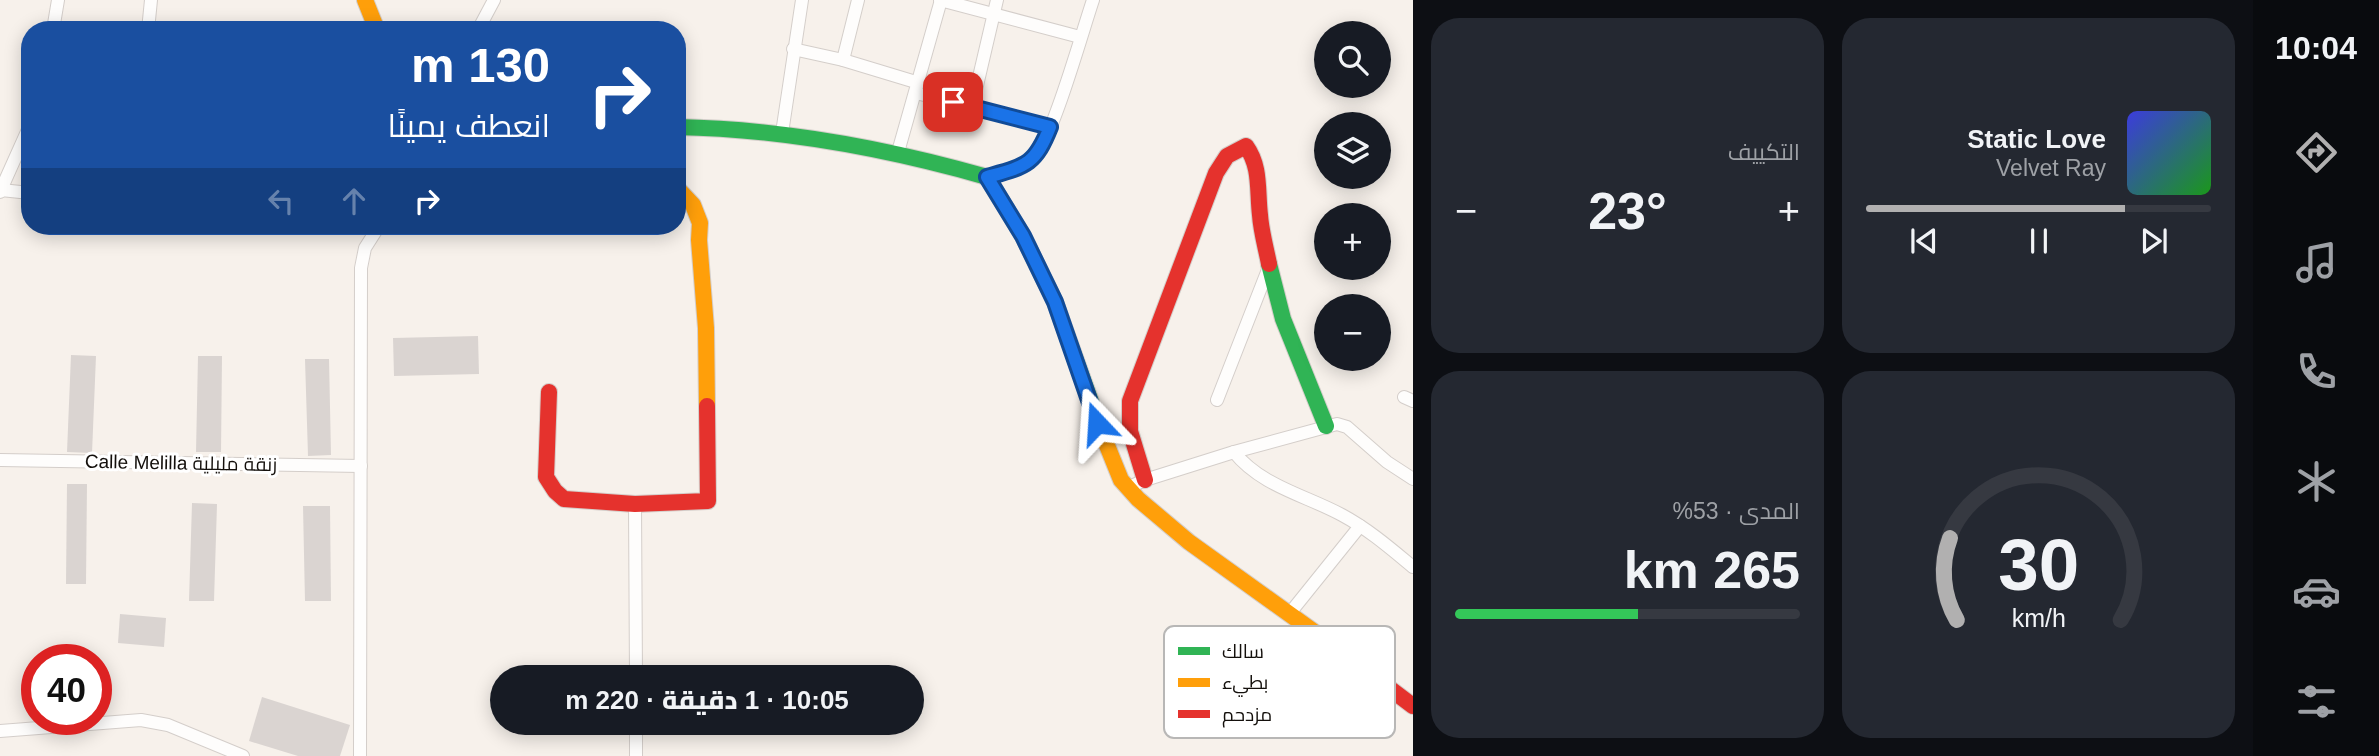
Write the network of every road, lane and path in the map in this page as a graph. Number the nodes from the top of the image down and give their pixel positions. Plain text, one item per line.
1 (58, 0) edge
2 (151, 0) edge
3 (365, 0) edge
4 (494, 0) edge
5 (802, 0) edge
6 (858, 0) edge
7 (941, 0) edge
8 (997, 0) edge
9 (1093, 0) edge
10 (993, 15) junction
11 (54, 21) edge
12 (149, 21) edge
13 (373, 21) edge
14 (483, 21) edge
15 (1080, 37) junction
16 (793, 49) junction
17 (843, 60) junction
18 (917, 88) junction
19 (972, 107) junction
20 (686, 127) edge
21 (1050, 127) junction
22 (782, 133) junction
23 (21, 145) edge
24 (898, 152) junction
25 (987, 177) junction
26 (0, 191) edge
27 (21, 192) edge
28 (686, 198) edge
29 (371, 235) edge
30 (1270, 265) junction
31 (549, 393) dead end
32 (1216, 400) dead end
33 (1326, 426) junction
34 (1234, 452) junction
35 (0, 460) edge
36 (361, 466) junction
37 (1413, 479) edge
38 (1145, 480) junction
39 (1127, 488) junction
40 (635, 504) junction
41 (1360, 526) junction
42 (1413, 566) edge
43 (1290, 613) junction
44 (1307, 626) edge
45 (636, 665) edge
46 (1395, 692) edge
47 (1413, 706) edge
48 (0, 731) edge
49 (636, 735) edge
50 (243, 756) edge
51 (360, 756) edge
52 (636, 756) edge

1 - 11 street
2 - 12 street
3 - 13 street
4 - 14 street
5 - 16 street
6 - 17 street
7 - 10 street
7 - 18 street
8 - 10 street
9 - 15 street
10 - 15 street
10 - 19 street
15 - 21 street
16 - 17 street
16 - 22 street
17 - 18 street
18 - 19 street
18 - 24 street
19 - 21 street
20 - 22 street
21 - 25 street
22 - 24 street
23 - 26 street
24 - 25 street
25 - 39 street
26 - 27 street
28 - 40 street
29 - 36 street
30 - 32 street
30 - 33 street
30 - 38 street
31 - 40 street
33 - 34 street
33 - 37 street
34 - 38 street
34 - 41 street
35 - 36 street, Calle Melilla زنقة مليلية
36 - 51 street
38 - 39 street
39 - 43 street
40 - 45 street
41 - 42 street
41 - 43 street
43 - 44 street
46 - 47 street
48 - 50 street
49 - 52 street

